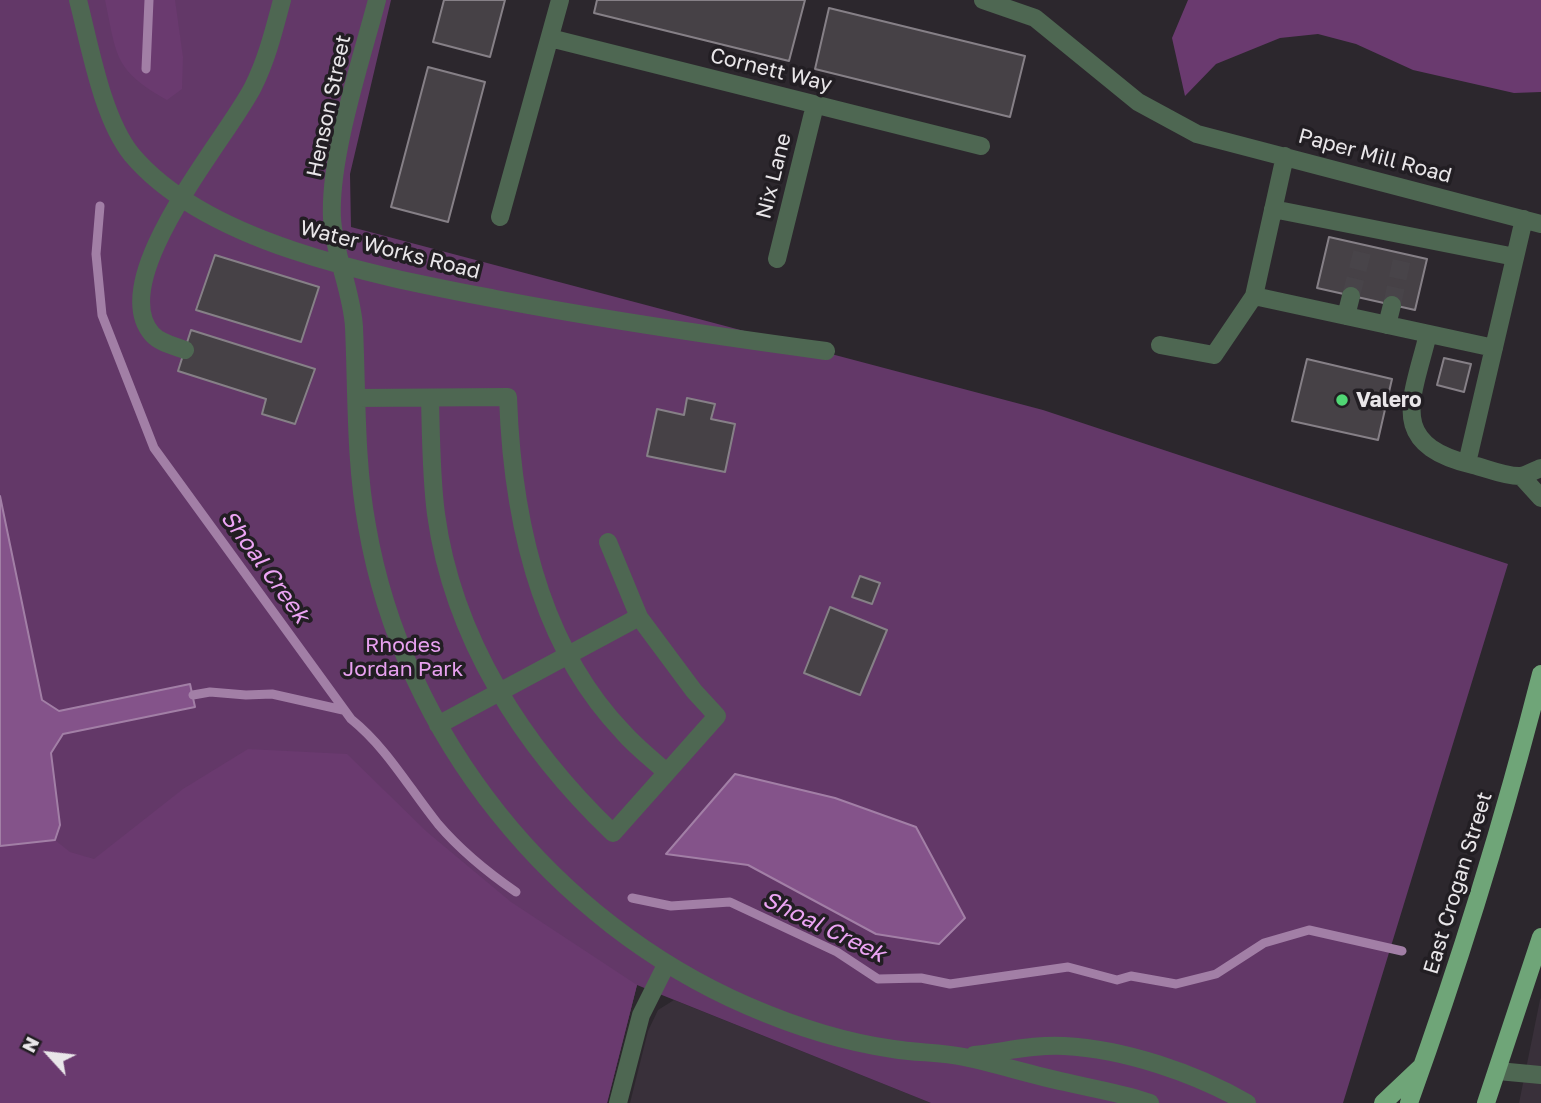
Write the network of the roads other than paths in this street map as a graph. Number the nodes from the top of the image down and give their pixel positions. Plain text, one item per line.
1 (78, 0) edge
2 (282, 0) edge
3 (377, 0) edge
4 (560, 0) edge
5 (983, 0) edge
6 (550, 38) junction
7 (815, 105) junction
8 (981, 146) dead end
9 (1285, 156) junction
10 (180, 200) junction
11 (1273, 209) junction
12 (500, 217) dead end
13 (1532, 221) edge
14 (1408, 236) junction
15 (1403, 254) tunnel mouth
16 (1515, 257) junction
17 (777, 259) dead end
18 (340, 265) junction
19 (1254, 296) junction
20 (1350, 296) tunnel mouth
21 (1392, 305) tunnel mouth
22 (1346, 316) junction
23 (1387, 325) junction
24 (1428, 334) junction
25 (1160, 345) dead end
26 (1494, 348) junction
27 (185, 350) dead end
28 (826, 351) dead end
29 (357, 398) junction
30 (430, 398) junction
31 (1467, 463) junction
32 (1541, 468) edge
33 (1521, 476) junction
34 (1541, 498) edge
35 (608, 542) dead end
36 (639, 617) junction
37 (569, 656) junction
38 (1541, 674) edge
39 (499, 694) junction
40 (438, 726) junction
41 (666, 772) junction
42 (1541, 937) edge
43 (666, 965) junction
44 (962, 1056) junction
45 (1423, 1065) junction
46 (1498, 1072) junction
47 (1541, 1075) edge
48 (618, 1103) edge
49 (1150, 1103) edge
50 (1247, 1103) edge
51 (1383, 1103) edge
52 (1409, 1103) edge
53 (1486, 1103) edge

1 - 10 street, Water Works Road
2 - 10 street
3 - 18 street, Henson Street
4 - 6 street
5 - 9 street, Paper Mill Road
6 - 7 street, Cornett Way
6 - 12 street
7 - 8 street, Cornett Way
7 - 17 street, Nix Lane
9 - 11 street
9 - 13 street, Paper Mill Road
10 - 18 street, Water Works Road
10 - 27 street
11 - 14 street
11 - 19 street
13 - 16 street
14 - 15 street
14 - 16 street
16 - 26 street
18 - 28 street, Water Works Road
18 - 29 street
19 - 22 street
19 - 25 street
20 - 22 street
21 - 23 street
22 - 23 street
23 - 24 street
24 - 26 street
24 - 31 street
26 - 31 street
29 - 30 street
29 - 40 street
30 - 37 street
30 - 39 street
31 - 33 street
32 - 33 street
33 - 34 street
35 - 36 street
36 - 37 street
36 - 41 street
37 - 39 street
37 - 41 street
38 - 45 main road, East Crogan Street
39 - 40 street
39 - 41 street
40 - 43 street
42 - 46 main road
43 - 44 street
43 - 48 street
44 - 49 street
44 - 50 street
45 - 51 main road
45 - 52 main road, East Crogan Street
46 - 47 street
46 - 53 main road

